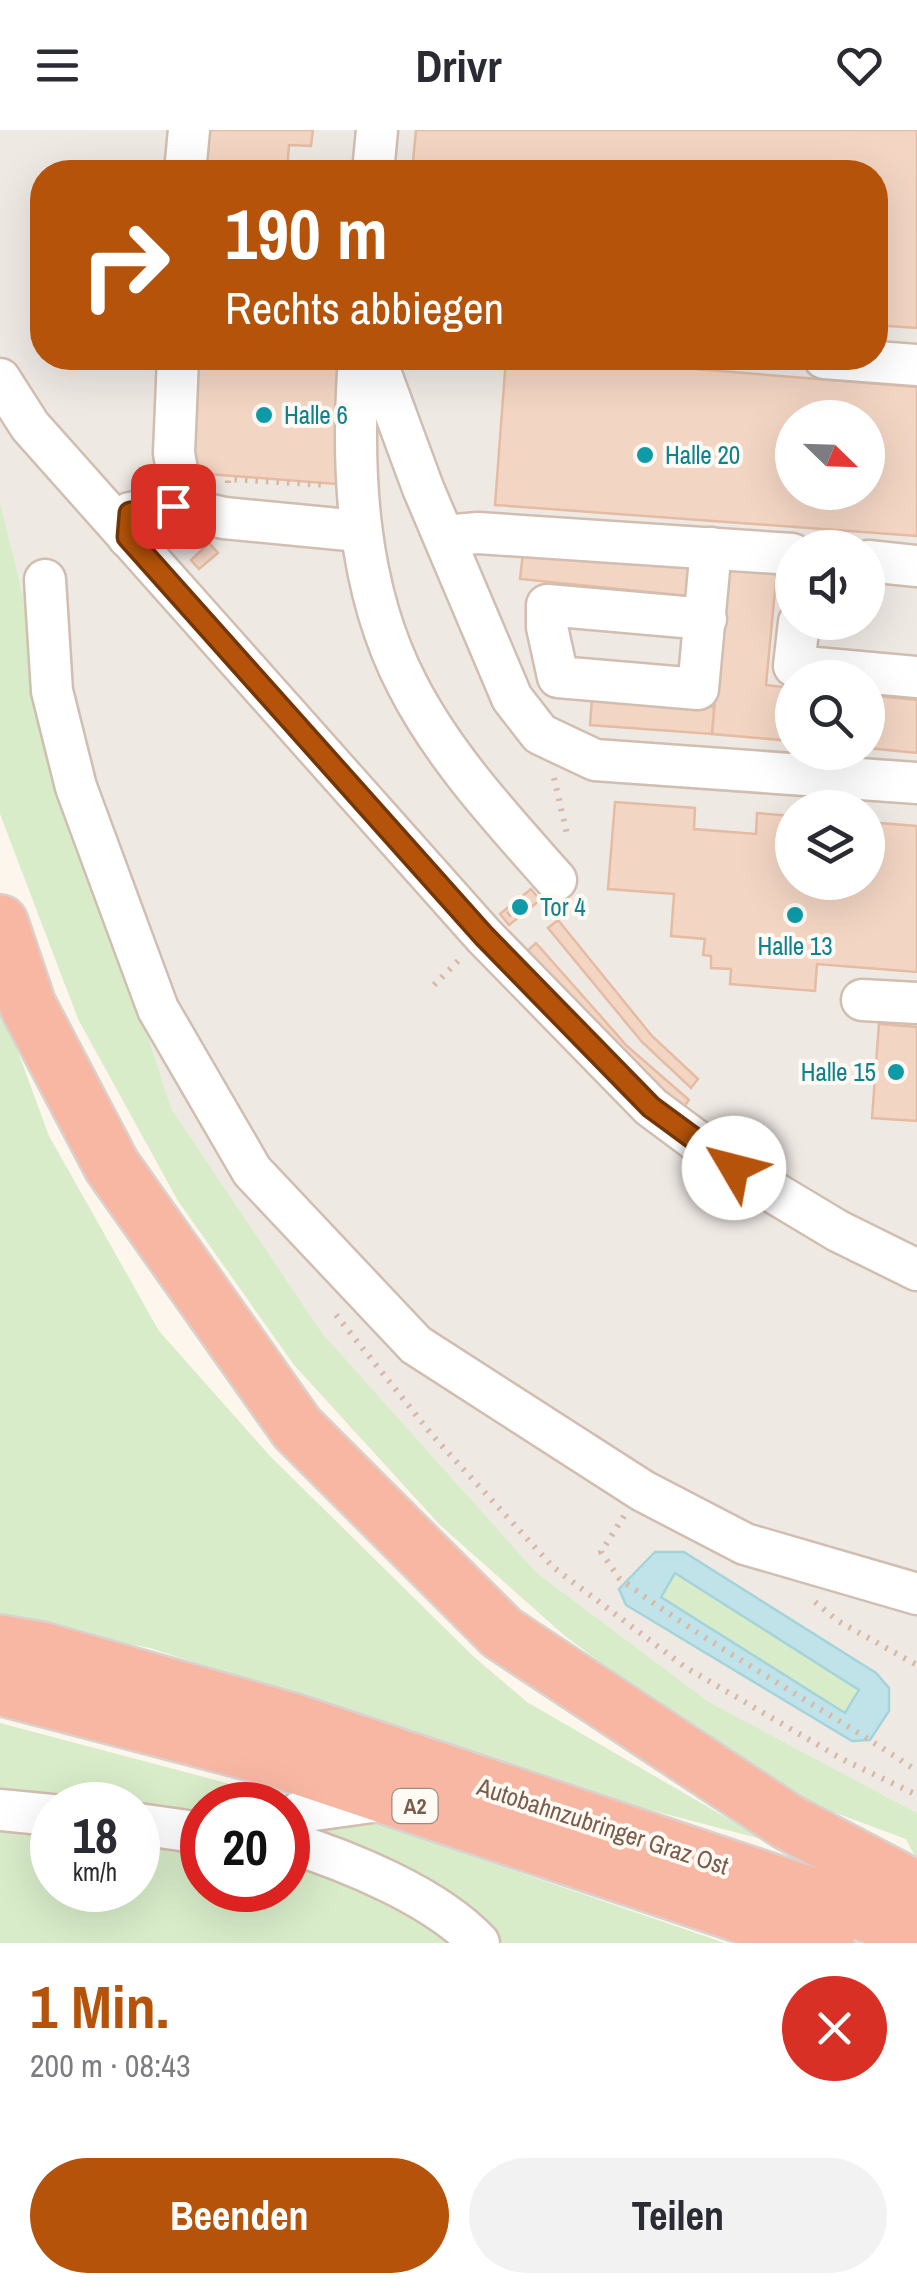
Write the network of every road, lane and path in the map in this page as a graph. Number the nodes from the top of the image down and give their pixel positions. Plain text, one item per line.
1 (189, 130) edge
2 (376, 130) edge
3 (186, 160) edge
4 (374, 160) edge
5 (888, 363) edge
6 (917, 365) edge
7 (177, 370) edge
8 (359, 370) edge
9 (380, 370) edge
10 (0, 379) edge
11 (359, 486) junction
12 (210, 513) junction
13 (359, 531) junction
14 (444, 536) junction
15 (128, 537) junction
16 (711, 548) junction
17 (775, 553) edge
18 (885, 563) edge
19 (917, 566) edge
20 (45, 580) dead end
21 (706, 618) dead end
22 (797, 640) edge
23 (917, 677) edge
24 (917, 783) edge
25 (556, 880) dead end
26 (0, 923) edge
27 (862, 1000) dead end
28 (917, 1003) edge
29 (917, 1270) edge
30 (333, 1312) dead end
31 (643, 1492) junction
32 (917, 1594) edge
33 (0, 1643) edge
34 (0, 1686) edge
35 (917, 1771) edge
36 (917, 1796) edge
37 (394, 1800) junction
38 (0, 1810) edge
39 (310, 1811) edge
40 (30, 1813) edge
41 (310, 1849) edge
42 (917, 1890) edge
43 (917, 1931) edge
44 (478, 1943) edge
45 (826, 1943) edge

1 - 3 lane
2 - 4 lane
5 - 6 lane
7 - 12 lane
8 - 11 lane
9 - 14 lane
10 - 15 lane
11 - 12 path
11 - 13 lane
12 - 13 lane
12 - 15 lane
13 - 25 lane
14 - 16 lane
14 - 24 lane
15 - 29 lane
16 - 17 lane
16 - 21 lane
18 - 19 lane
20 - 31 lane
22 - 23 lane
26 - 42 highway
27 - 28 lane
30 - 36 path
31 - 32 lane
31 - 35 path
33 - 43 highway, Autobahnzubringer Graz Ost / A2
34 - 37 highway, Autobahnzubringer Graz Ost / A2
37 - 39 lane
37 - 45 highway, Autobahnzubringer Graz Ost / A2
38 - 40 lane
41 - 44 lane

